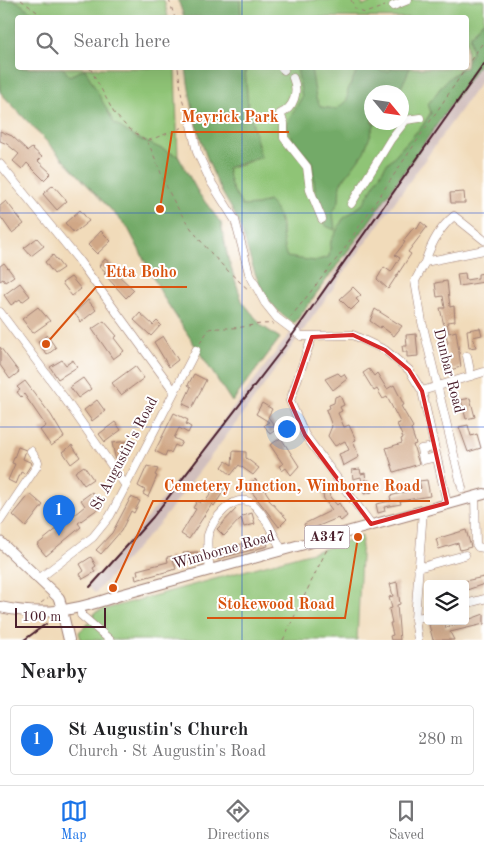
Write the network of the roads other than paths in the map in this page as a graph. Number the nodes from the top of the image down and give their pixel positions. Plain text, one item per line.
1 (408, 0) edge
2 (391, 5) road end
3 (293, 78) dead end
4 (420, 118) dead end
5 (191, 125) road end
6 (0, 164) edge
7 (351, 204) dead end
8 (322, 219) dead end
9 (484, 240) edge
10 (484, 250) edge
11 (425, 262) junction
12 (0, 312) edge
13 (7, 322) junction
14 (0, 328) edge
15 (312, 337) junction
16 (196, 350) road end
17 (467, 356) dead end
18 (484, 372) edge
19 (472, 376) junction
20 (439, 386) junction
21 (174, 391) junction
22 (422, 391) junction
23 (434, 447) junction
24 (31, 451) dead end
25 (436, 457) junction
26 (126, 486) junction
27 (462, 488) dead end
28 (479, 495) edge
29 (448, 503) junction
30 (423, 510) junction
31 (1, 517) edge
32 (372, 524) junction
33 (0, 542) edge
34 (484, 548) edge
35 (282, 550) junction
36 (465, 555) dead end
37 (418, 568) junction
38 (210, 571) junction
39 (40, 578) junction
40 (484, 599) edge
41 (469, 603) edge
42 (0, 607) edge
43 (81, 609) junction
44 (63, 611) junction
45 (424, 616) edge
46 (415, 618) junction
47 (69, 640) edge
48 (110, 640) edge
49 (418, 640) edge

1 - 2 street
3 - 8 street
4 - 7 street
5 - 15 street
6 - 21 street
9 - 11 street, Dunbar Road
10 - 11 street
11 - 20 street, Dunbar Road
12 - 13 street
13 - 14 street
13 - 26 street
15 - 22 street
15 - 32 street
16 - 21 street, St Augustin's Road
17 - 19 street
18 - 19 street
19 - 20 street
20 - 22 street
20 - 27 street, Dunbar Road
21 - 26 street, St Augustin's Road
22 - 23 street
23 - 25 street
23 - 25 street
24 - 31 street
25 - 29 street
26 - 39 street, St Augustin's Road
28 - 29 main road, Wimborne Road / A347
28 - 34 street
29 - 30 main road, Wimborne Road / A347
30 - 32 main road, Wimborne Road / A347
30 - 37 street
32 - 35 main road, Wimborne Road / A347
33 - 39 main road
35 - 38 main road, Wimborne Road / A347
35 - 38 street
36 - 37 street
37 - 46 street
38 - 43 main road, Wimborne Road / A347
39 - 44 main road
40 - 41 street
42 - 44 main road, Wimborne Road
43 - 44 main road, Wimborne Road / A347
43 - 48 street
44 - 47 main road
45 - 46 street
46 - 49 street

